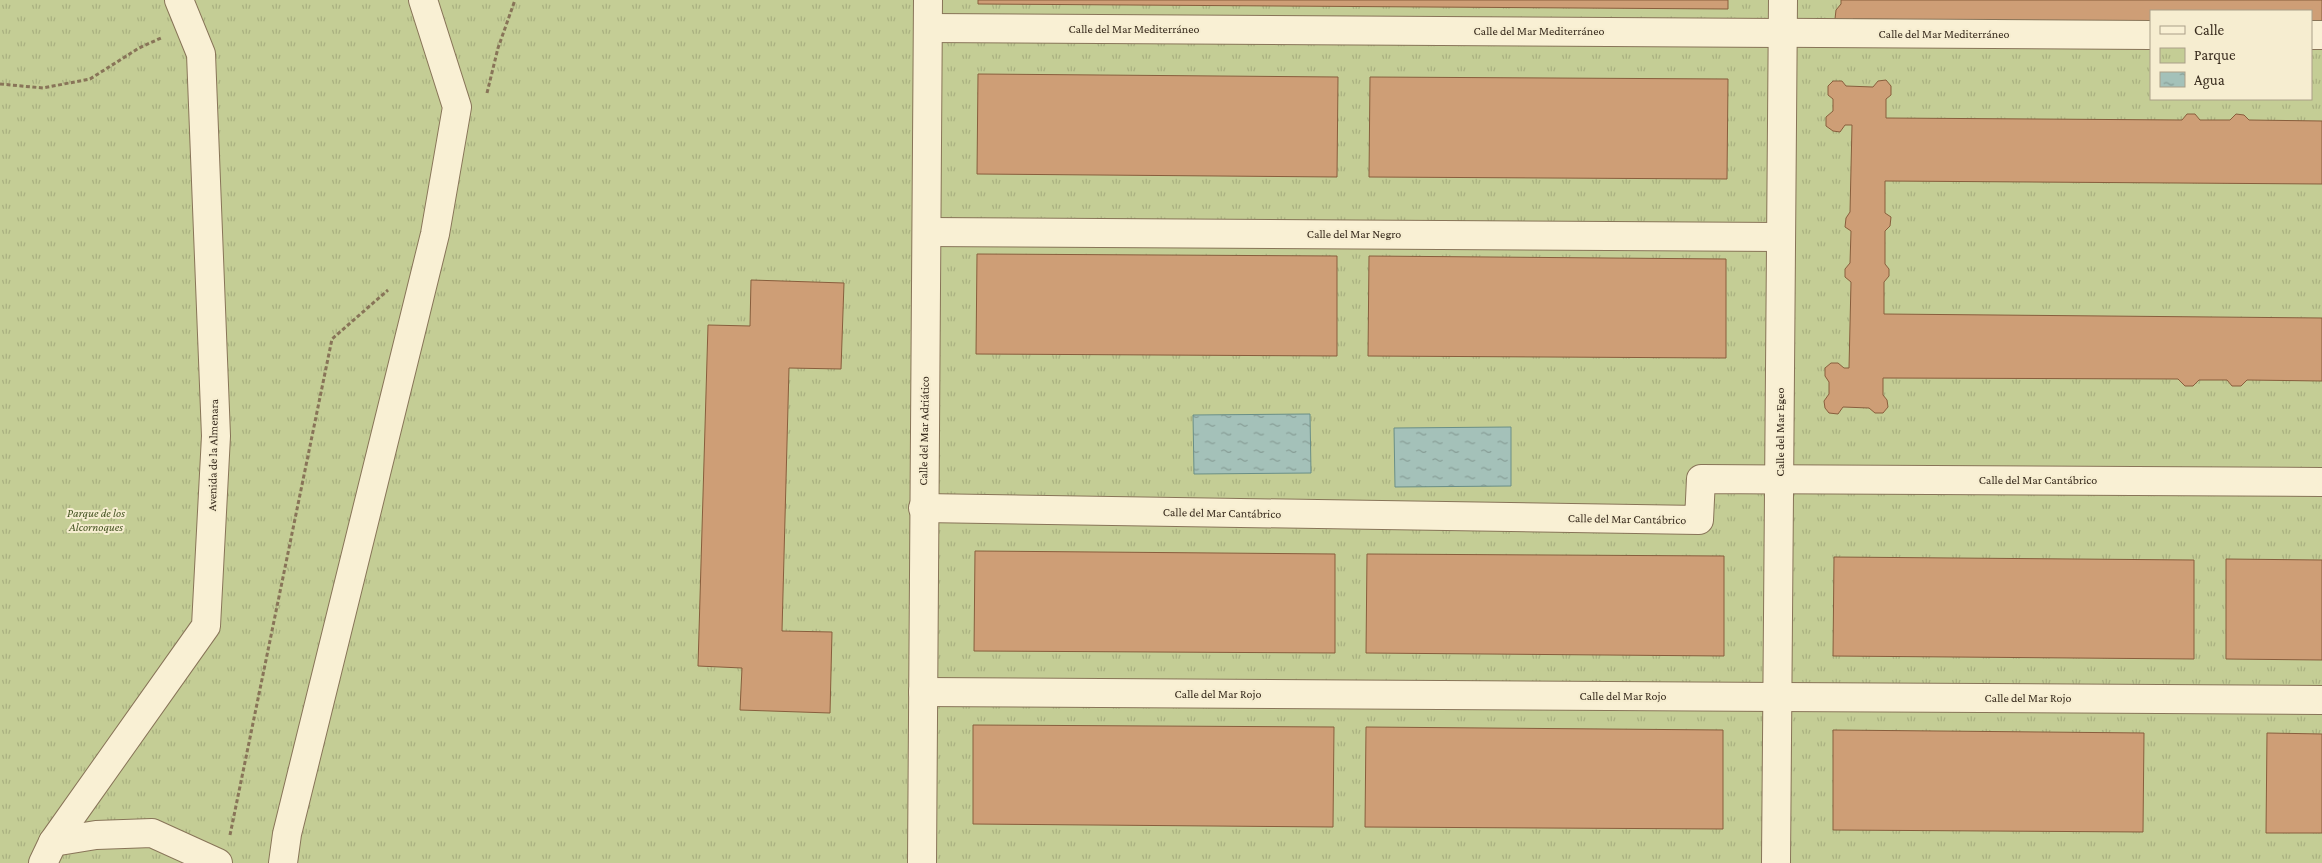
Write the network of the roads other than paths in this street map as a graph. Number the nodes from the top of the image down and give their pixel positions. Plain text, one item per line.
1 (179, 0) edge
2 (928, 0) edge
3 (1782, 0) edge
4 (427, 3) edge
5 (928, 28) junction
6 (1782, 33) junction
7 (2150, 35) edge
8 (927, 232) junction
9 (1781, 237) junction
10 (1779, 479) junction
11 (2322, 482) edge
12 (923, 508) junction
13 (924, 692) junction
14 (1778, 697) junction
15 (2322, 700) edge
16 (48, 852) edge
17 (223, 853) edge
18 (283, 863) edge
19 (922, 863) edge
20 (1776, 863) edge

1 - 16 street, Avenida de la Almenara
2 - 5 street, Calle del Mar Adriático
3 - 6 street, Calle del Mar Egeo
4 - 18 street
5 - 6 street, Calle del Mar Mediterráneo
5 - 8 street, Calle del Mar Adriático
6 - 7 street, Calle del Mar Mediterráneo
6 - 9 street, Calle del Mar Egeo
8 - 9 street, Calle del Mar Negro
8 - 12 street, Calle del Mar Adriático
9 - 10 street, Calle del Mar Egeo
10 - 11 street, Calle del Mar Cantábrico
10 - 12 street, Calle del Mar Cantábrico
10 - 14 street, Calle del Mar Egeo
12 - 13 street, Calle del Mar Adriático
13 - 14 street, Calle del Mar Rojo
13 - 19 street, Calle del Mar Adriático
14 - 15 street, Calle del Mar Rojo
14 - 20 street, Calle del Mar Egeo
16 - 17 street

